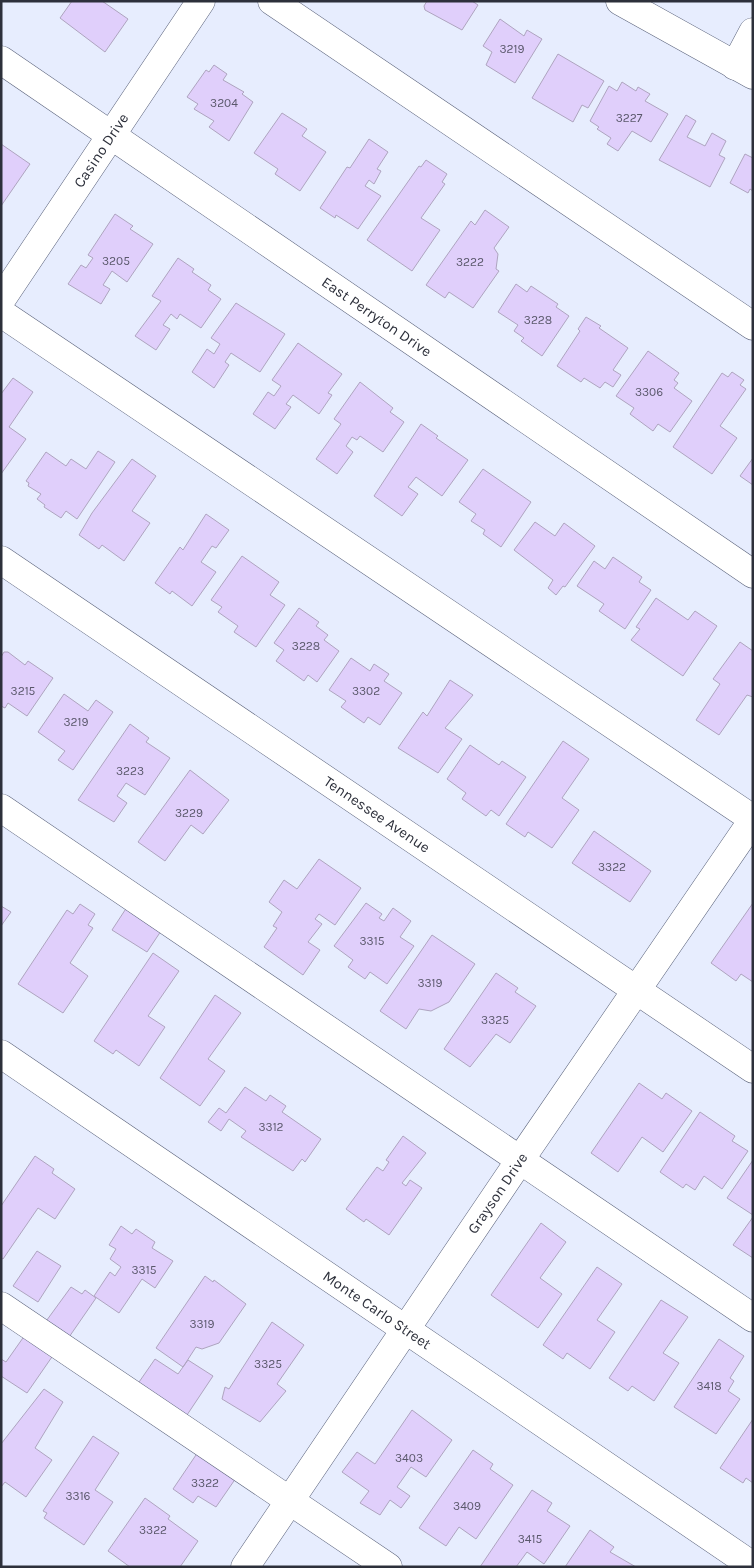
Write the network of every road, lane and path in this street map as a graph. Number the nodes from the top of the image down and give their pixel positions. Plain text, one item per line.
1 (201, 1) edge
2 (272, 1) edge
3 (620, 1) edge
4 (753, 32) edge
5 (1, 60) edge
6 (744, 71) edge
7 (112, 136) junction
8 (1, 300) edge
9 (1, 313) edge
10 (753, 326) edge
11 (1, 560) edge
12 (753, 574) edge
13 (1, 808) edge
14 (753, 819) edge
15 (636, 990) junction
16 (1, 1054) edge
17 (753, 1070) edge
18 (520, 1160) junction
19 (1, 1306) edge
20 (753, 1318) edge
21 (405, 1330) junction
22 (289, 1500) junction
23 (753, 1566) edge
24 (245, 1567) edge
25 (388, 1567) edge

1 - 7 street, Casino Drive
2 - 10 street
3 - 6 street
4 - 6 street
5 - 7 street, East Perryton Drive
7 - 8 street, Casino Drive
7 - 12 street, East Perryton Drive
9 - 14 street
11 - 15 street, Tennessee Avenue
13 - 18 street
14 - 15 street, Grayson Drive
15 - 17 street, Tennessee Avenue
15 - 18 street, Grayson Drive
16 - 21 street, Monte Carlo Street
18 - 20 street
18 - 21 street, Grayson Drive
19 - 22 street
21 - 22 street, Grayson Drive
21 - 23 street, Monte Carlo Street
22 - 24 street, Grayson Drive
22 - 25 street

